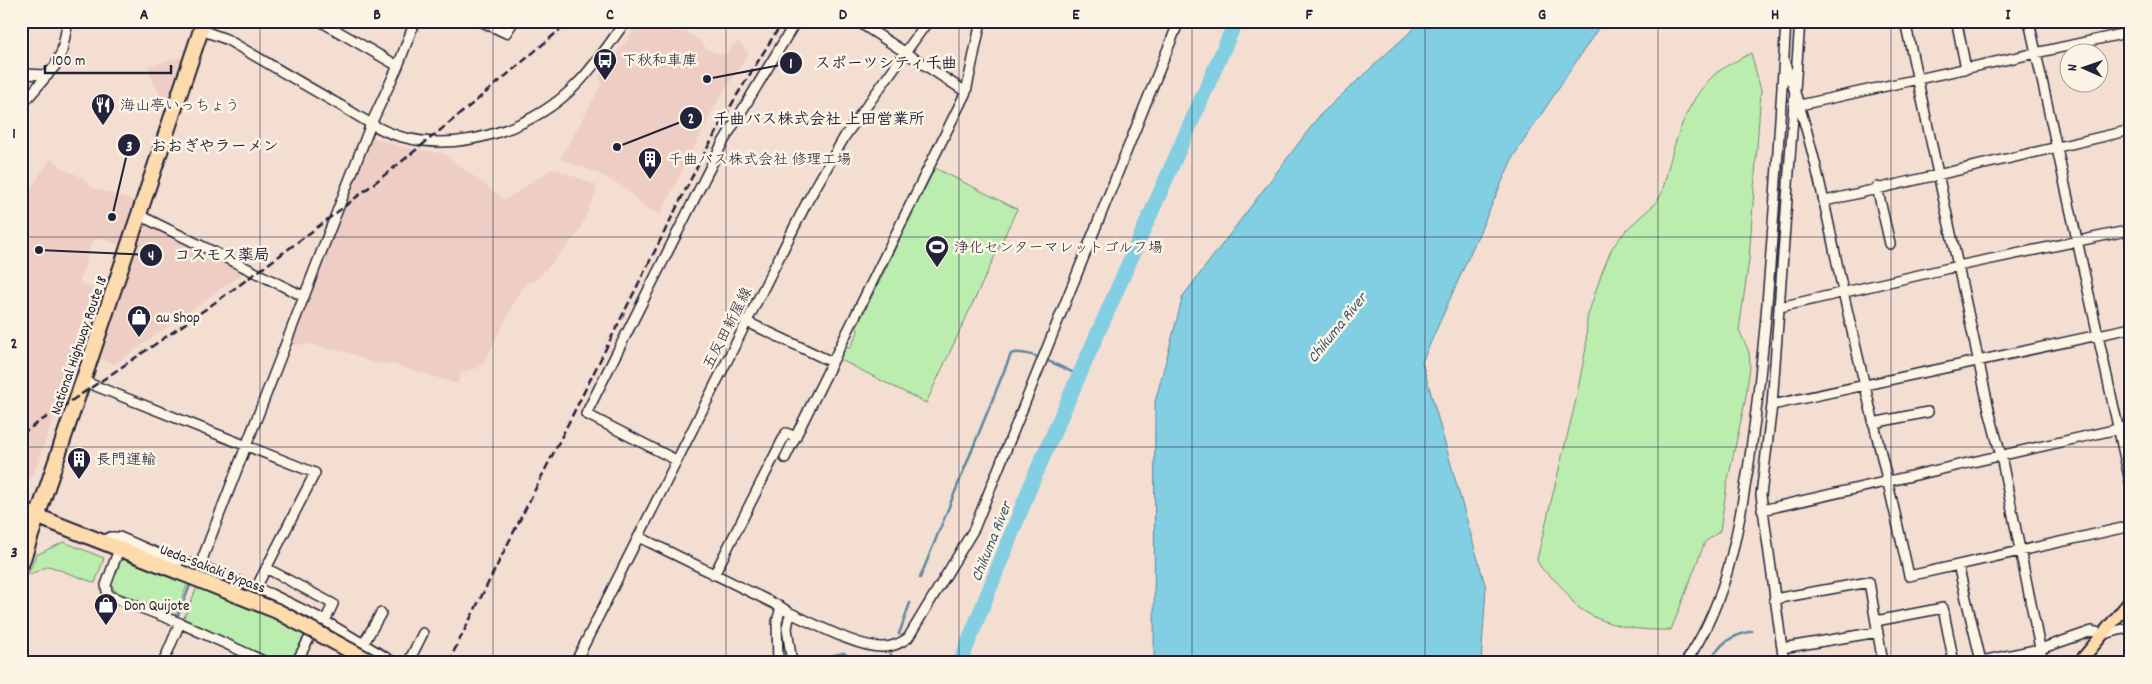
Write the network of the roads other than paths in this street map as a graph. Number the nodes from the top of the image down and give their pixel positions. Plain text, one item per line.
1 (68, 21) edge
2 (320, 21) edge
3 (415, 21) edge
4 (480, 21) edge
5 (514, 21) edge
6 (626, 21) edge
7 (796, 21) edge
8 (857, 21) edge
9 (928, 21) edge
10 (981, 21) edge
11 (1179, 21) edge
12 (1786, 21) edge
13 (1800, 21) edge
14 (1906, 21) edge
15 (2029, 21) edge
16 (1957, 24) dead end
17 (202, 26) edge
18 (2131, 32) edge
19 (904, 53) junction
20 (2036, 53) junction
21 (1784, 61) junction
22 (398, 66) junction
23 (1966, 68) junction
24 (21, 74) edge
25 (48, 75) junction
26 (1918, 79) junction
27 (966, 92) junction
28 (1795, 92) junction
29 (1800, 105) junction
30 (21, 106) edge
31 (371, 124) junction
32 (2131, 130) edge
33 (2056, 147) junction
34 (1939, 175) junction
35 (1877, 187) junction
36 (1825, 201) junction
37 (139, 214) junction
38 (2131, 230) edge
39 (2077, 242) junction
40 (1890, 244) dead end
41 (1958, 266) junction
42 (1843, 291) junction
43 (303, 296) junction
44 (1780, 306) junction
45 (745, 321) junction
46 (2131, 328) edge
47 (2098, 335) junction
48 (1978, 360) junction
49 (832, 362) junction
50 (83, 381) junction
51 (1864, 384) junction
52 (1772, 405) junction
53 (1928, 412) dead end
54 (1873, 422) junction
55 (2131, 426) edge
56 (2118, 428) junction
57 (796, 437) junction
58 (245, 445) junction
59 (2001, 456) junction
60 (785, 458) dead end
61 (676, 460) junction
62 (1887, 481) junction
63 (2131, 486) edge
64 (21, 510) edge
65 (1762, 510) junction
66 (36, 517) junction
67 (2131, 526) edge
68 (639, 537) junction
69 (119, 543) junction
70 (2019, 551) junction
71 (203, 563) junction
72 (21, 565) edge
73 (1958, 565) junction
74 (266, 568) junction
75 (714, 575) junction
76 (256, 588) junction
77 (1774, 599) junction
78 (2131, 600) edge
79 (781, 607) junction
80 (381, 613) dead end
81 (790, 614) junction
82 (323, 620) junction
83 (1876, 621) junction
84 (180, 623) junction
85 (2131, 627) edge
86 (1878, 632) junction
87 (423, 633) dead end
88 (2104, 634) junction
89 (364, 643) junction
90 (1782, 648) junction
91 (2040, 649) junction
92 (1977, 662) edge
93 (163, 663) edge
94 (268, 663) edge
95 (296, 663) edge
96 (372, 663) edge
97 (395, 663) edge
98 (408, 663) edge
99 (575, 663) edge
100 (778, 663) edge
101 (792, 663) edge
102 (1686, 663) edge
103 (1784, 663) edge
104 (1883, 663) edge
105 (1954, 663) edge
106 (2043, 663) edge
107 (2079, 663) edge

1 - 25 street
2 - 22 street
3 - 22 street
4 - 5 street
6 - 31 street
7 - 61 street
8 - 19 street
9 - 19 street, 五反田新屋線
10 - 27 street
11 - 81 street
12 - 21 street
13 - 28 street
14 - 26 street
15 - 20 street
16 - 23 street
17 - 31 street
17 - 37 highway, National Highway Route 18
18 - 20 street
19 - 27 street
19 - 45 street, 五反田新屋線
20 - 23 street
20 - 33 street
21 - 28 street
21 - 102 street
22 - 31 street
23 - 26 street
24 - 25 street
25 - 30 street
26 - 29 street
26 - 34 street
27 - 49 street
28 - 29 street
28 - 44 street
29 - 36 street
31 - 43 street
32 - 33 street
33 - 34 street
33 - 39 street
34 - 35 street
34 - 41 street
35 - 36 street
35 - 40 street
36 - 42 street
37 - 43 street
37 - 50 highway, National Highway Route 18
38 - 39 street
39 - 41 street
39 - 47 street
41 - 42 street
41 - 48 street
42 - 44 street
42 - 51 street
43 - 58 street
44 - 52 street
45 - 49 street
45 - 61 street, 五反田新屋線
46 - 47 street
47 - 48 street
47 - 56 street
48 - 51 street
48 - 59 street
49 - 57 street
50 - 58 street
50 - 66 highway, National Highway Route 18
51 - 52 street
51 - 54 street
52 - 65 street
53 - 54 street
54 - 62 street
55 - 56 street
56 - 59 street
56 - 63 street
57 - 60 street
57 - 75 street
58 - 71 street
58 - 74 street
59 - 62 street
59 - 70 street
61 - 68 street, 五反田新屋線
62 - 65 street
62 - 73 street
64 - 66 highway, Ueda-Sakaki Bypass
65 - 77 street
66 - 69 highway, Ueda-Sakaki Bypass
66 - 72 highway, National Highway Route 18
67 - 70 street
68 - 75 street
68 - 99 street, 五反田新屋線
69 - 71 street
69 - 84 street
69 - 96 highway, Ueda-Sakaki Bypass, bridge
70 - 73 street
70 - 91 street
71 - 76 street
73 - 92 street
74 - 76 street
74 - 82 street
75 - 79 street
76 - 82 street
77 - 83 street
77 - 90 street
78 - 88 main road
79 - 81 street
79 - 100 street
80 - 89 street
81 - 101 street
82 - 89 street
82 - 95 street
83 - 86 street
83 - 105 street
84 - 93 street
84 - 94 street
85 - 88 street
86 - 90 street
86 - 104 street
87 - 98 street
88 - 91 street
88 - 107 main road
89 - 97 street
90 - 103 street
91 - 92 street
91 - 106 street

